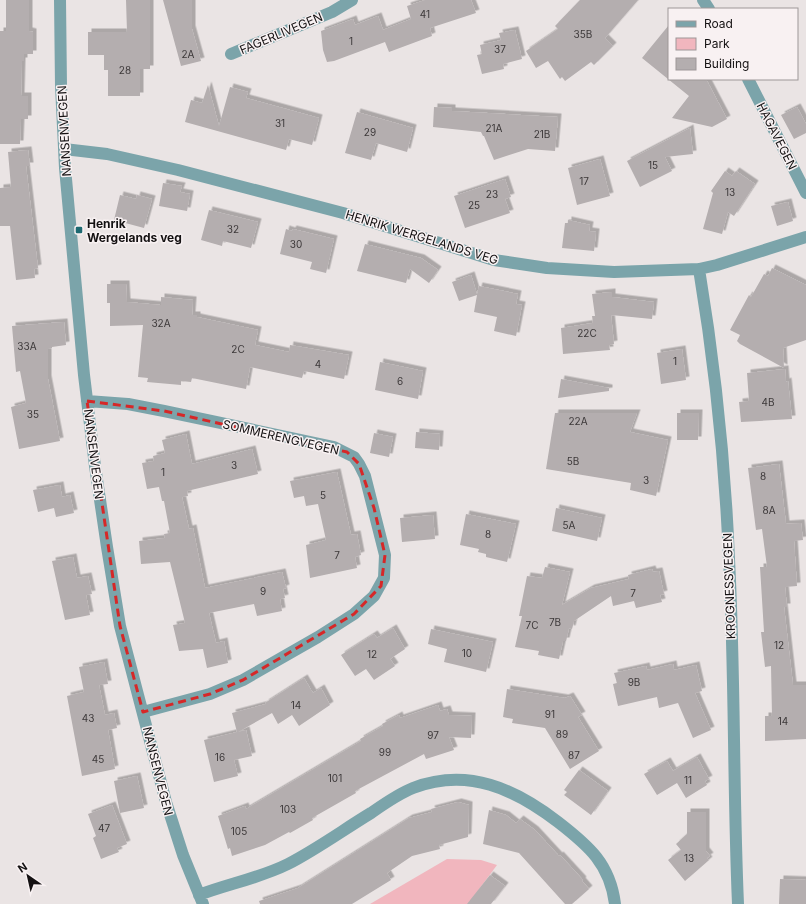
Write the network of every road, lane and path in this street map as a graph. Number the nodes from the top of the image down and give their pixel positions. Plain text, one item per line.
1 (60, 0) edge
2 (352, 0) edge
3 (231, 54) dead end
4 (749, 80) edge
5 (64, 149) junction
6 (806, 193) edge
7 (806, 238) edge
8 (699, 269) junction
9 (87, 401) junction
10 (143, 712) junction
11 (201, 899) edge
12 (615, 904) edge
13 (738, 904) edge

1 - 5 street, NANSENVEGEN
2 - 3 street, FAGERLIVEGEN
4 - 6 street, HAGAVEGEN
5 - 8 street, HENRIK WERGELANDS VEG
5 - 9 street, NANSENVEGEN
7 - 8 street, HENRIK WERGELANDS VEG
8 - 13 street, KROGNESSVEGEN
9 - 10 street, NANSENVEGEN
9 - 10 street, SOMMERENGVEGEN
10 - 11 street, NANSENVEGEN
11 - 12 street, NANSENVEGEN

